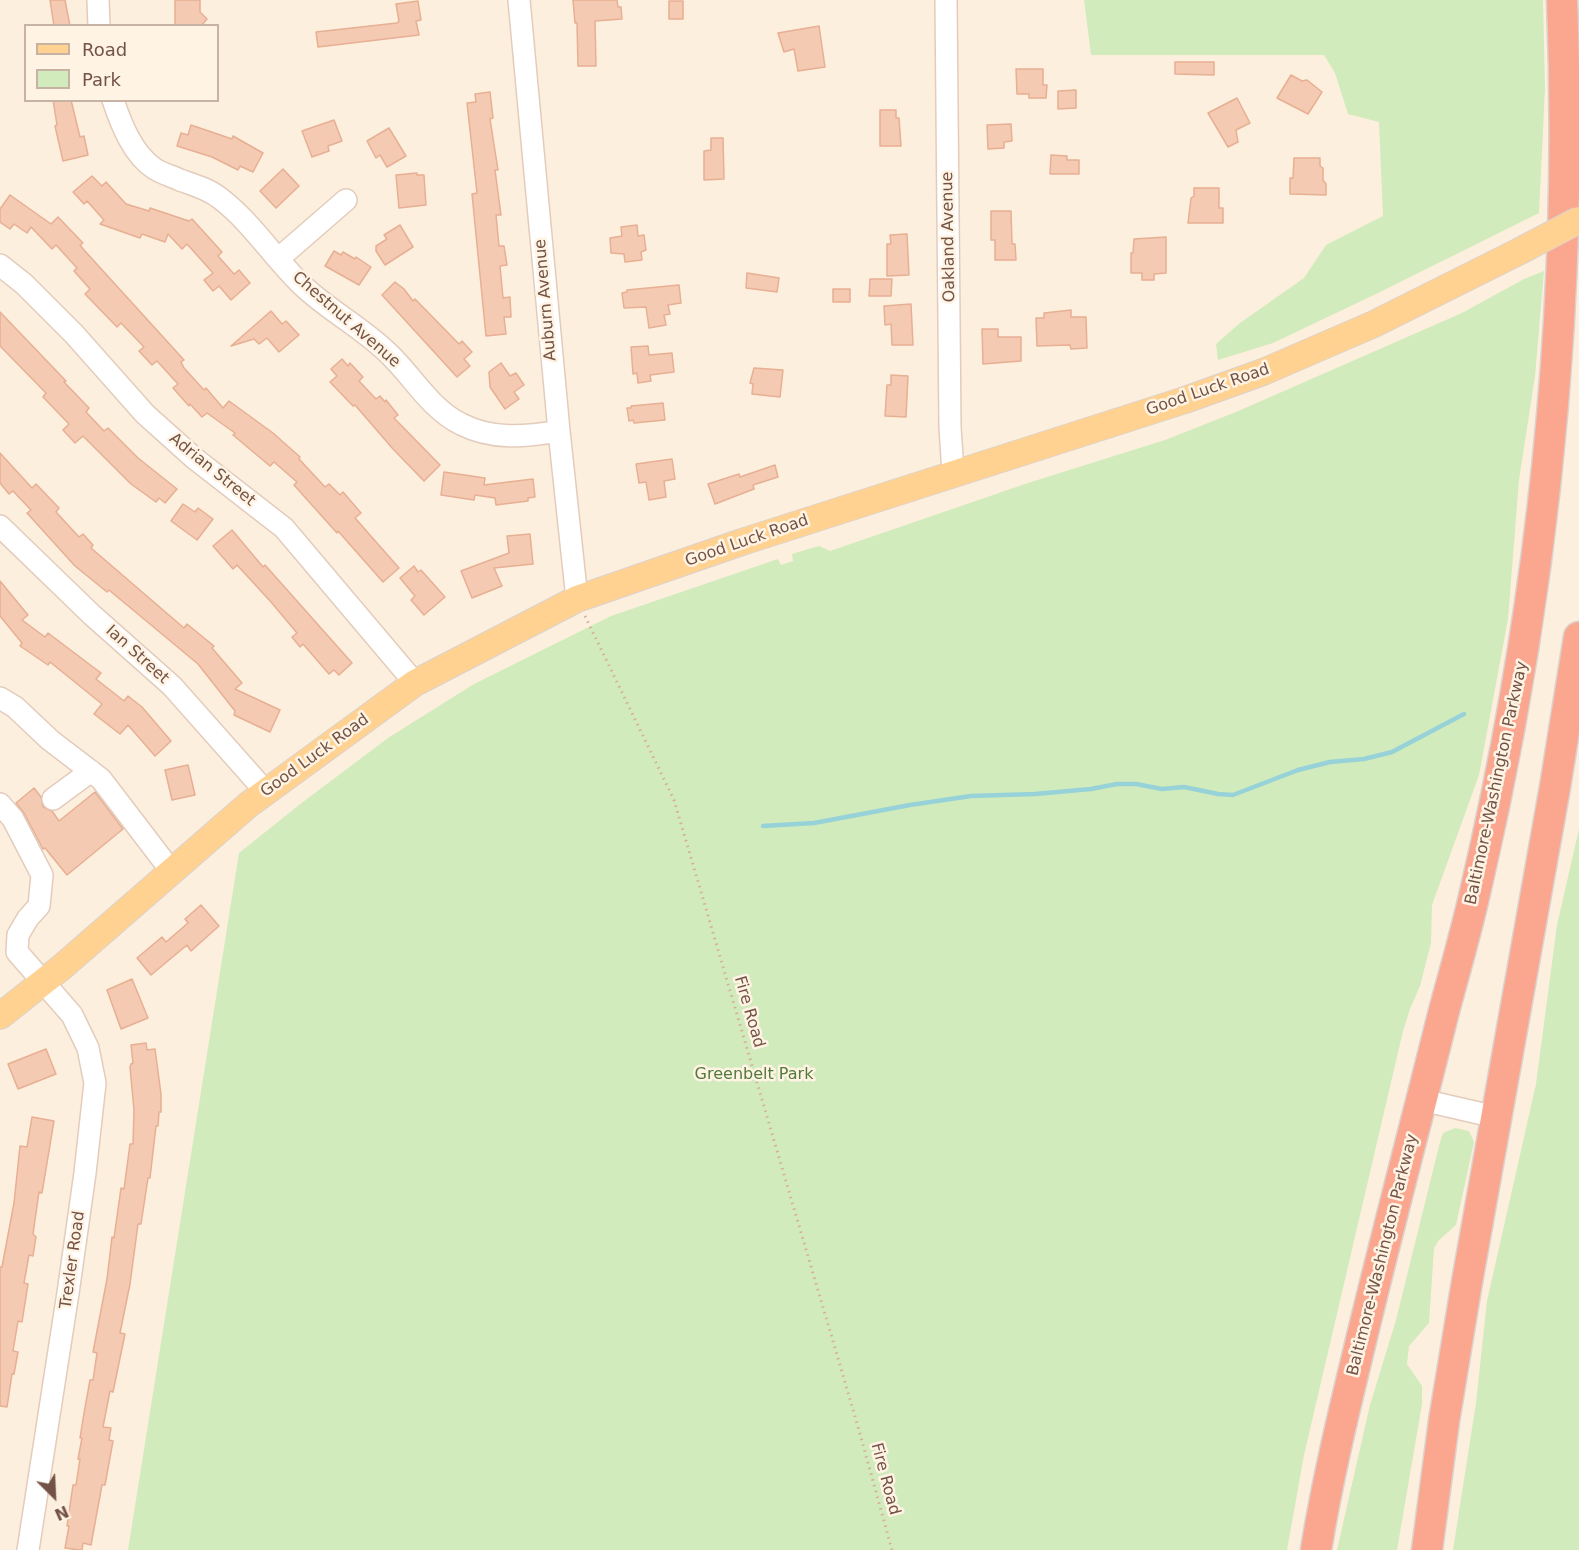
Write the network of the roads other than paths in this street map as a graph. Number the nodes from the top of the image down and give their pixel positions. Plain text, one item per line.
1 (98, 0) edge
2 (519, 0) edge
3 (946, 0) edge
4 (1562, 0) edge
5 (99, 24) edge
6 (114, 102) edge
7 (346, 200) dead end
8 (1579, 219) edge
9 (278, 259) junction
10 (0, 265) edge
11 (559, 431) junction
12 (953, 473) junction
13 (0, 526) edge
14 (577, 599) junction
15 (1579, 637) edge
16 (415, 682) junction
17 (0, 698) edge
18 (91, 771) junction
19 (266, 792) junction
20 (53, 800) dead end
21 (0, 804) edge
22 (172, 872) junction
23 (45, 981) junction
24 (0, 1016) edge
25 (1422, 1100) junction
26 (1496, 1117) junction
27 (28, 1550) edge
28 (1316, 1550) edge
29 (1427, 1550) edge

1 - 5 street
2 - 11 street, Auburn Avenue
3 - 12 street, Oakland Avenue
4 - 25 highway, Baltimore-Washington Parkway
6 - 9 street, Chestnut Avenue
7 - 9 street
8 - 12 main road, Good Luck Road, bridge
9 - 11 street, Chestnut Avenue
10 - 16 street, Adrian Street
11 - 14 street, Auburn Avenue
12 - 14 main road, Good Luck Road
13 - 19 street, Ian Street
14 - 16 main road, Good Luck Road
15 - 26 highway
16 - 19 main road, Good Luck Road
17 - 18 street
18 - 20 street
18 - 22 street
19 - 22 main road, Good Luck Road
21 - 23 street, Trexler Road
22 - 23 main road, Good Luck Road
23 - 24 main road, Good Luck Road
23 - 27 street, Trexler Road
25 - 26 street
25 - 28 highway, Baltimore-Washington Parkway
26 - 29 highway

